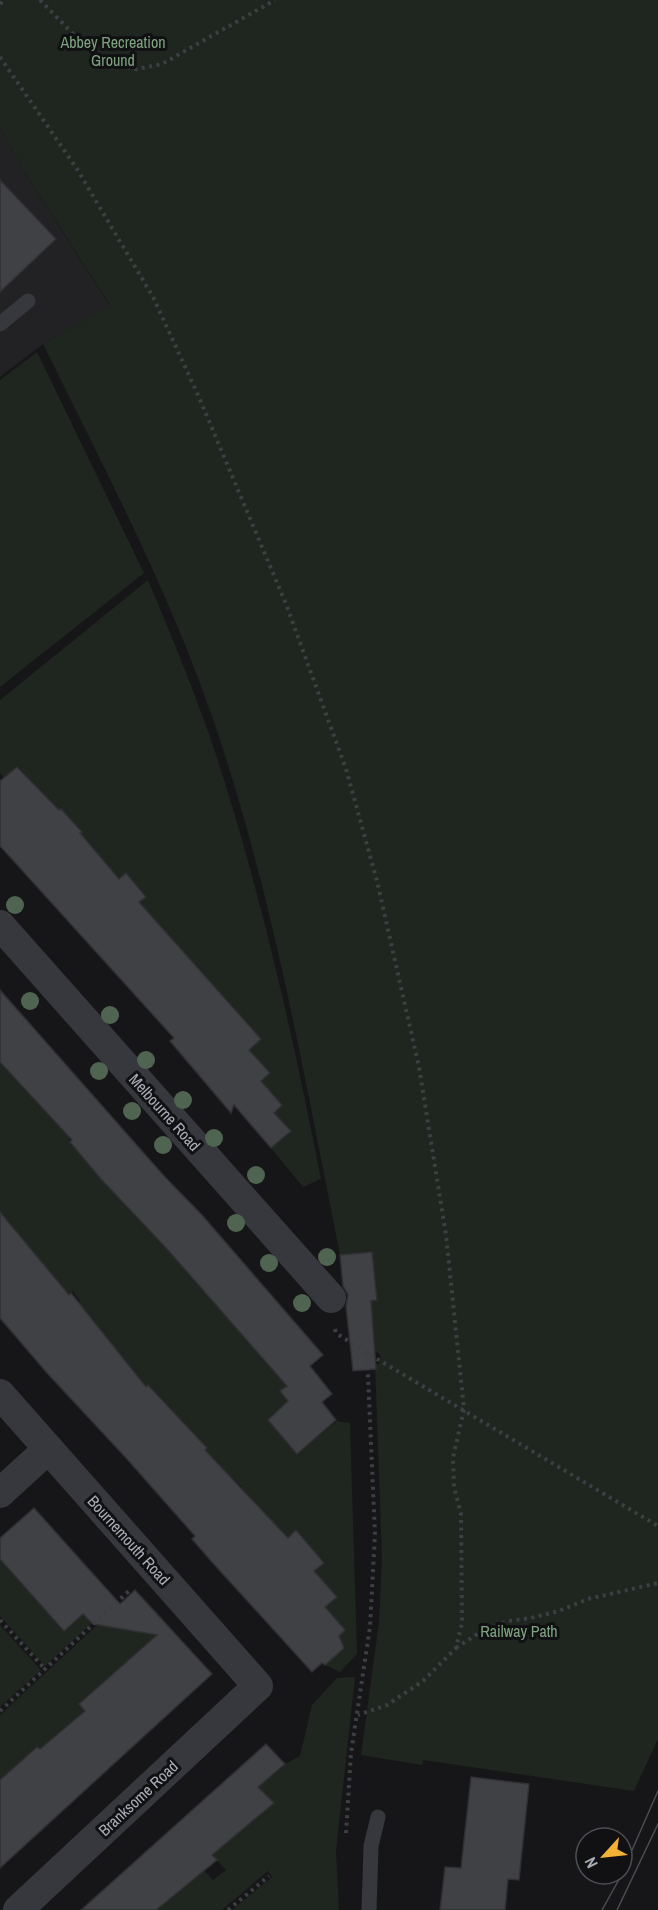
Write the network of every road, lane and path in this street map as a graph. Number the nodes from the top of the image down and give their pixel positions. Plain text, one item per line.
1 (5, 0) edge
2 (40, 0) edge
3 (274, 0) edge
4 (0, 4) edge
5 (0, 57) edge
6 (28, 301) dead end
7 (0, 324) edge
8 (0, 925) edge
9 (331, 1298) joint
10 (368, 1353) junction
11 (0, 1395) edge
12 (464, 1409) junction
13 (48, 1449) junction
14 (0, 1493) edge
15 (658, 1526) edge
16 (138, 1583) dead end
17 (658, 1583) edge
18 (0, 1620) edge
19 (456, 1648) junction
20 (45, 1669) junction
21 (258, 1686) joint
22 (0, 1711) edge
23 (358, 1715) junction
24 (378, 1817) dead end
25 (346, 1836) dead end
26 (269, 1876) dead end
27 (18, 1910) edge
28 (228, 1910) edge
29 (369, 1910) edge

1 - 4 path
2 - 3 path
5 - 12 path
6 - 7 lane
8 - 9 street, Melbourne Road
9 - 10 path
10 - 12 path
10 - 23 path
11 - 13 street, Bournemouth Road
12 - 15 path
12 - 19 path
13 - 14 street
13 - 21 street, Bournemouth Road
16 - 20 path
17 - 19 path
18 - 20 path
19 - 23 path
20 - 22 path
21 - 27 street, Branksome Road
23 - 25 path
24 - 29 lane
26 - 28 path

